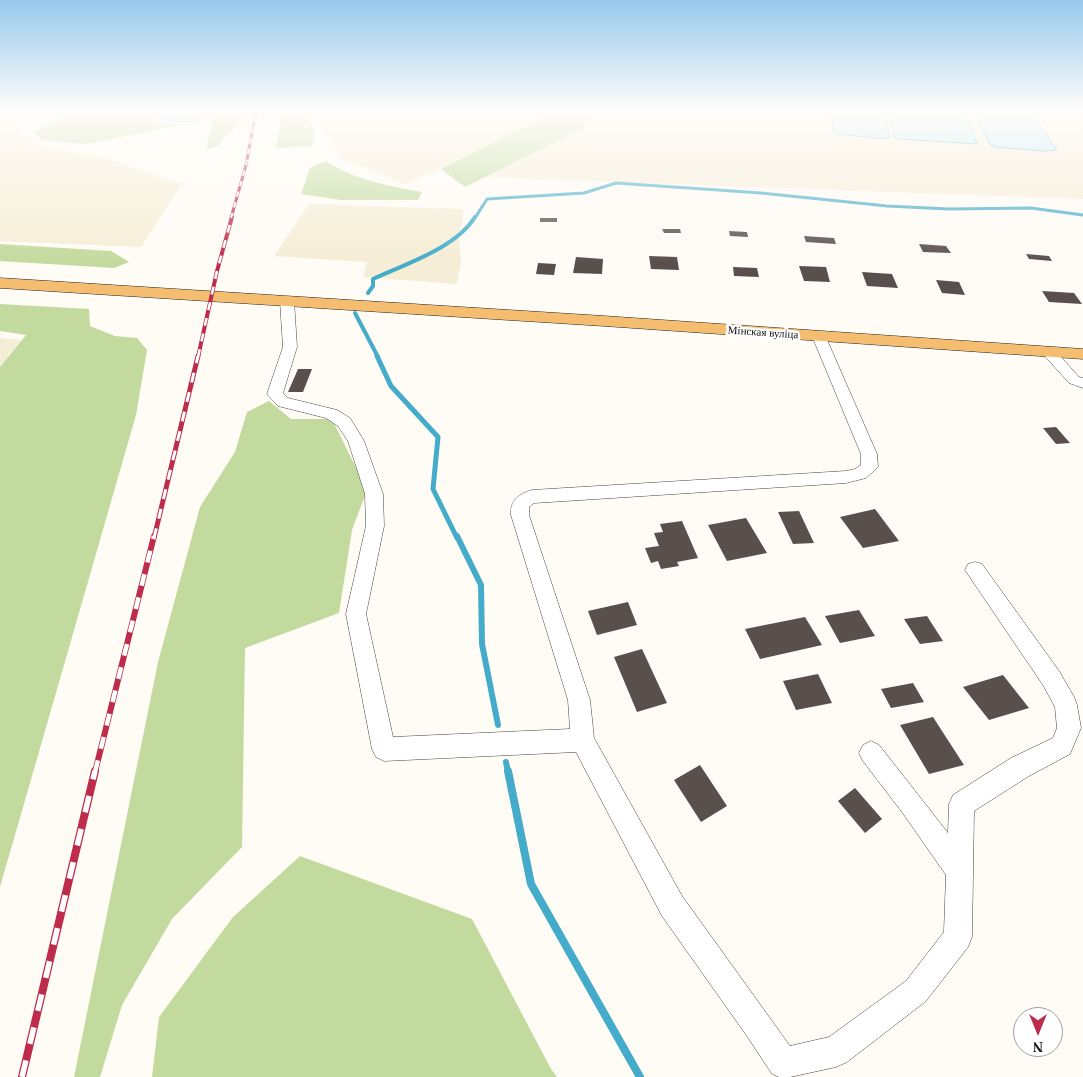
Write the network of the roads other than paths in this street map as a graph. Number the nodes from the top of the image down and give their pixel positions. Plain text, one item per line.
1 (0, 283) edge
2 (288, 301) junction
3 (819, 336) junction
4 (1049, 352) junction
5 (1083, 354) edge
6 (1083, 384) edge
7 (975, 570) dead end
8 (582, 740) junction
9 (871, 753) dead end
10 (959, 870) junction
11 (786, 1070) edge

1 - 2 main road, Мінская вуліца
2 - 3 main road, Мінская вуліца
2 - 8 street
3 - 4 main road, Мінская вуліца
3 - 8 street
4 - 5 main road, Мінская вуліца
4 - 6 street
7 - 10 street
8 - 11 street
9 - 10 street
10 - 11 street

